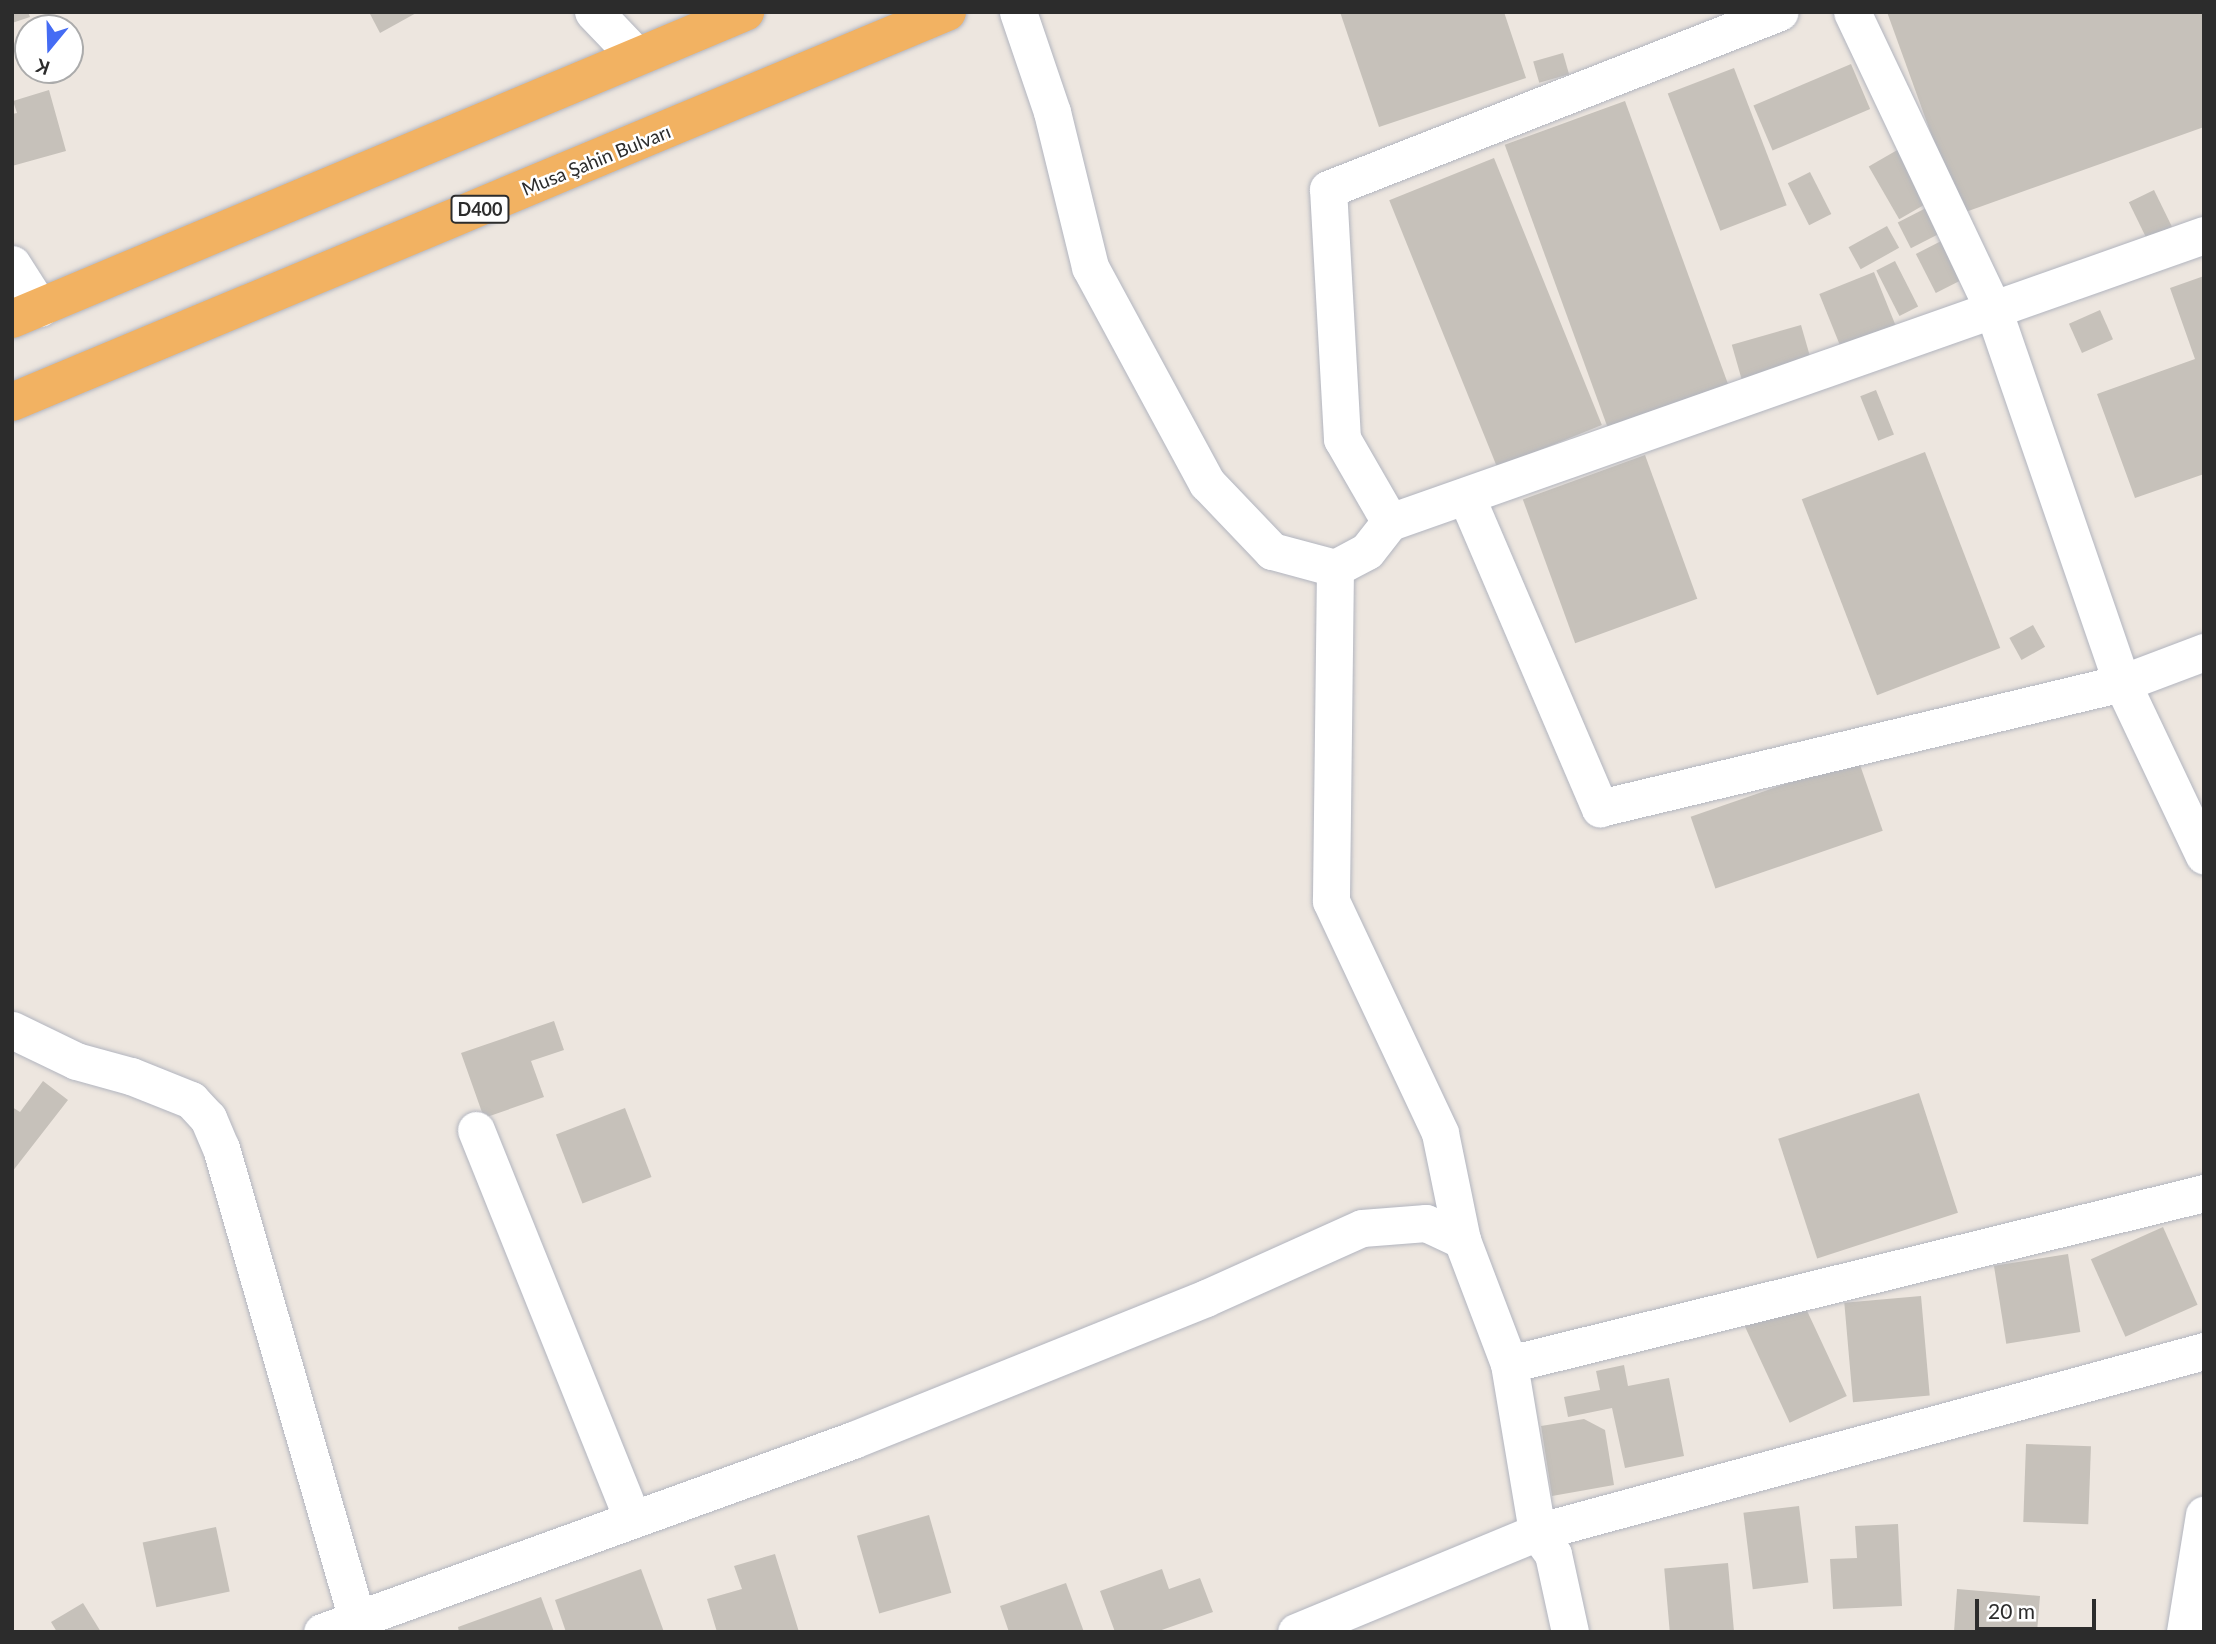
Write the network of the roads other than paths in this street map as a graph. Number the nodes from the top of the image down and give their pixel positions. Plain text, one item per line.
1 (594, 12) edge
2 (745, 12) edge
3 (947, 12) edge
4 (1018, 12) edge
5 (1780, 12) edge
6 (1852, 12) edge
7 (636, 56) junction
8 (2204, 235) edge
9 (12, 264) edge
10 (1993, 309) junction
11 (26, 314) edge
12 (12, 402) edge
13 (1466, 496) junction
14 (1390, 522) junction
15 (1335, 568) junction
16 (2204, 652) edge
17 (2122, 683) junction
18 (2204, 856) edge
19 (12, 1030) edge
20 (476, 1130) dead end
21 (2204, 1193) edge
22 (1462, 1240) junction
23 (2204, 1351) edge
24 (1509, 1364) junction
25 (2204, 1515) edge
26 (632, 1519) junction
27 (1536, 1532) junction
28 (358, 1618) junction
29 (322, 1632) edge
30 (1296, 1632) edge
31 (1570, 1632) edge
32 (2185, 1632) edge

1 - 7 street
2 - 7 highway
3 - 12 highway, Musa Şahin Bulvarı / D400
4 - 15 street
5 - 14 street
6 - 10 street
7 - 11 highway
8 - 10 street
9 - 11 street
10 - 13 street
10 - 17 street
13 - 14 street
13 - 17 street
14 - 15 street
15 - 22 street
16 - 17 street
17 - 18 street
19 - 28 street
20 - 26 street
21 - 24 street
22 - 24 street
22 - 26 street
23 - 27 street
24 - 27 street
25 - 32 street
26 - 28 street
27 - 30 street
27 - 31 street
28 - 29 street

